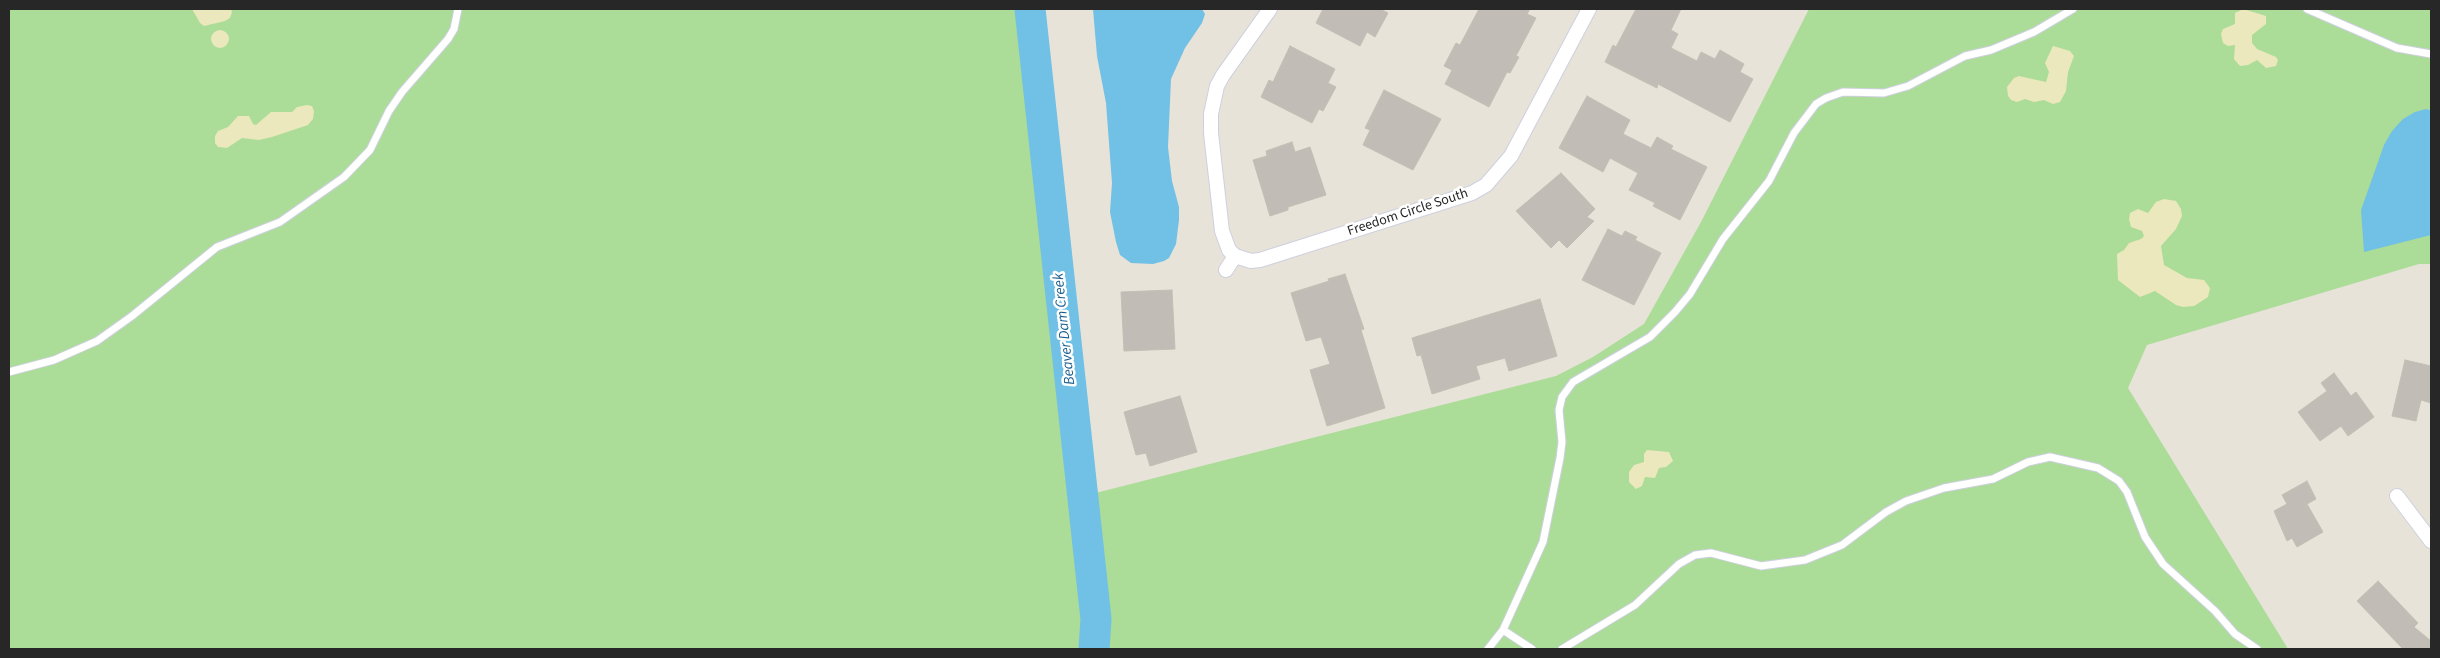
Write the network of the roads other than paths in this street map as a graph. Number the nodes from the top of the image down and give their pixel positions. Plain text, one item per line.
1 (458, 9) edge
2 (1270, 9) edge
3 (1589, 9) edge
4 (2073, 9) edge
5 (2307, 9) edge
6 (2431, 54) edge
7 (1235, 256) junction
8 (1226, 270) dead end
9 (9, 372) edge
10 (2397, 496) dead end
11 (2431, 541) edge
12 (1503, 630) junction
13 (1488, 649) edge
14 (1532, 649) edge
15 (1562, 649) edge
16 (2257, 649) edge

1 - 9 lane
2 - 7 street
3 - 7 street, Freedom Circle South
4 - 12 lane
5 - 6 lane
7 - 8 street
10 - 11 street
12 - 13 lane
12 - 14 lane
15 - 16 lane

